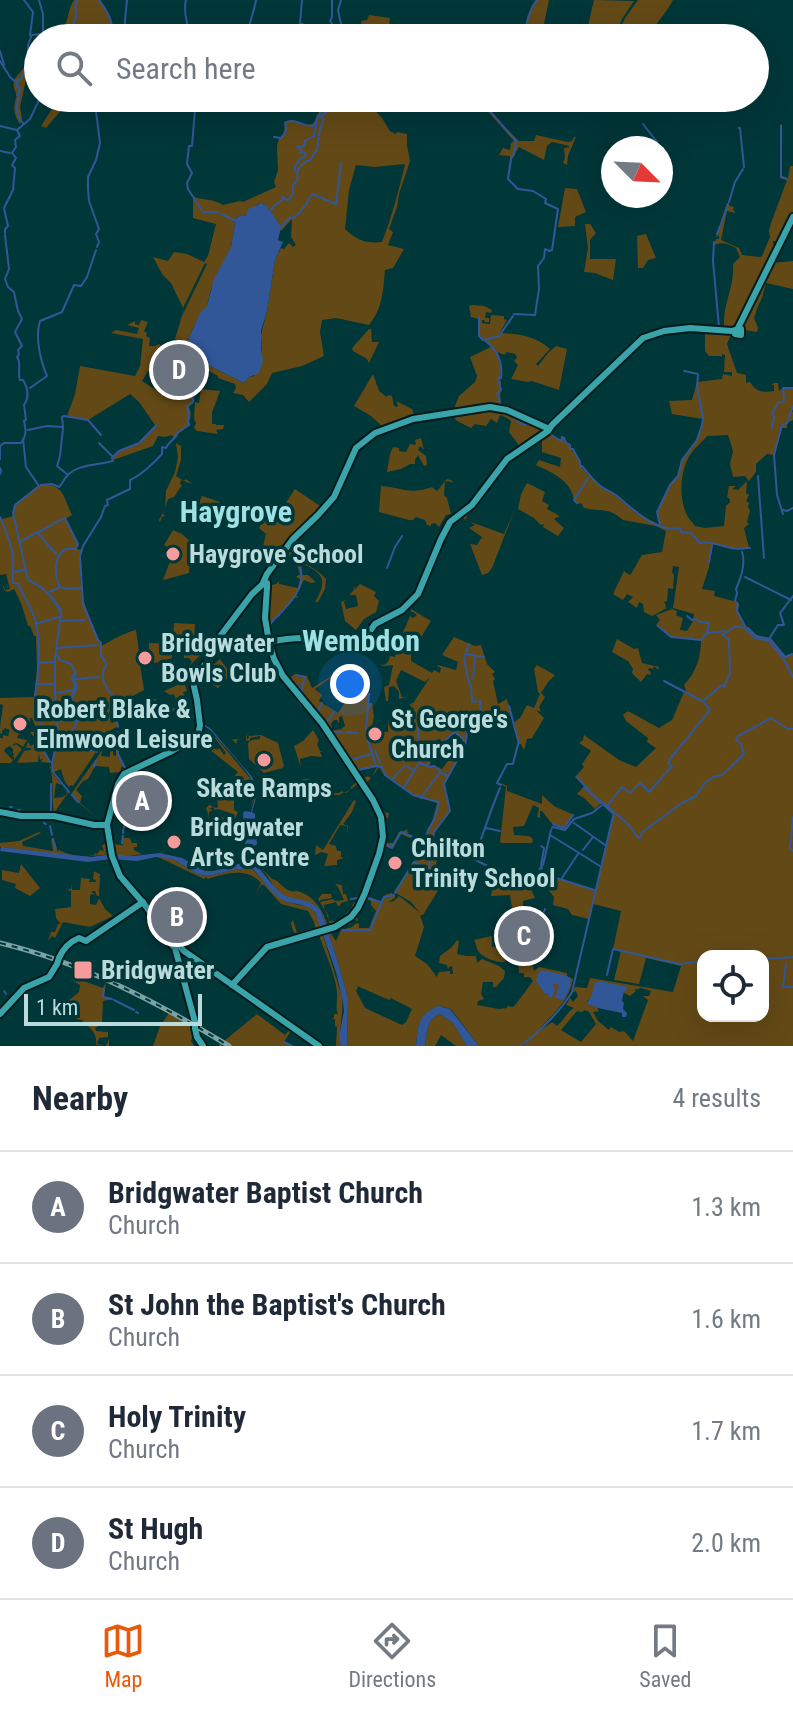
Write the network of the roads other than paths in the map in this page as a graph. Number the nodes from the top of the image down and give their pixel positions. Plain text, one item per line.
1 (793, 217) edge
2 (548, 427) junction
3 (264, 585) junction
4 (269, 642) junction
5 (0, 812) edge
6 (105, 825) junction
7 (142, 903) junction
8 (178, 949) junction
9 (232, 985) junction
10 (0, 1014) edge
11 (203, 1046) edge
12 (319, 1046) edge

1 - 2 main road
2 - 3 main road
2 - 4 main road
3 - 4 main road
3 - 6 main road
4 - 9 main road
5 - 6 main road
6 - 7 main road
7 - 8 main road
7 - 10 main road
8 - 9 main road
8 - 11 main road
9 - 12 main road

